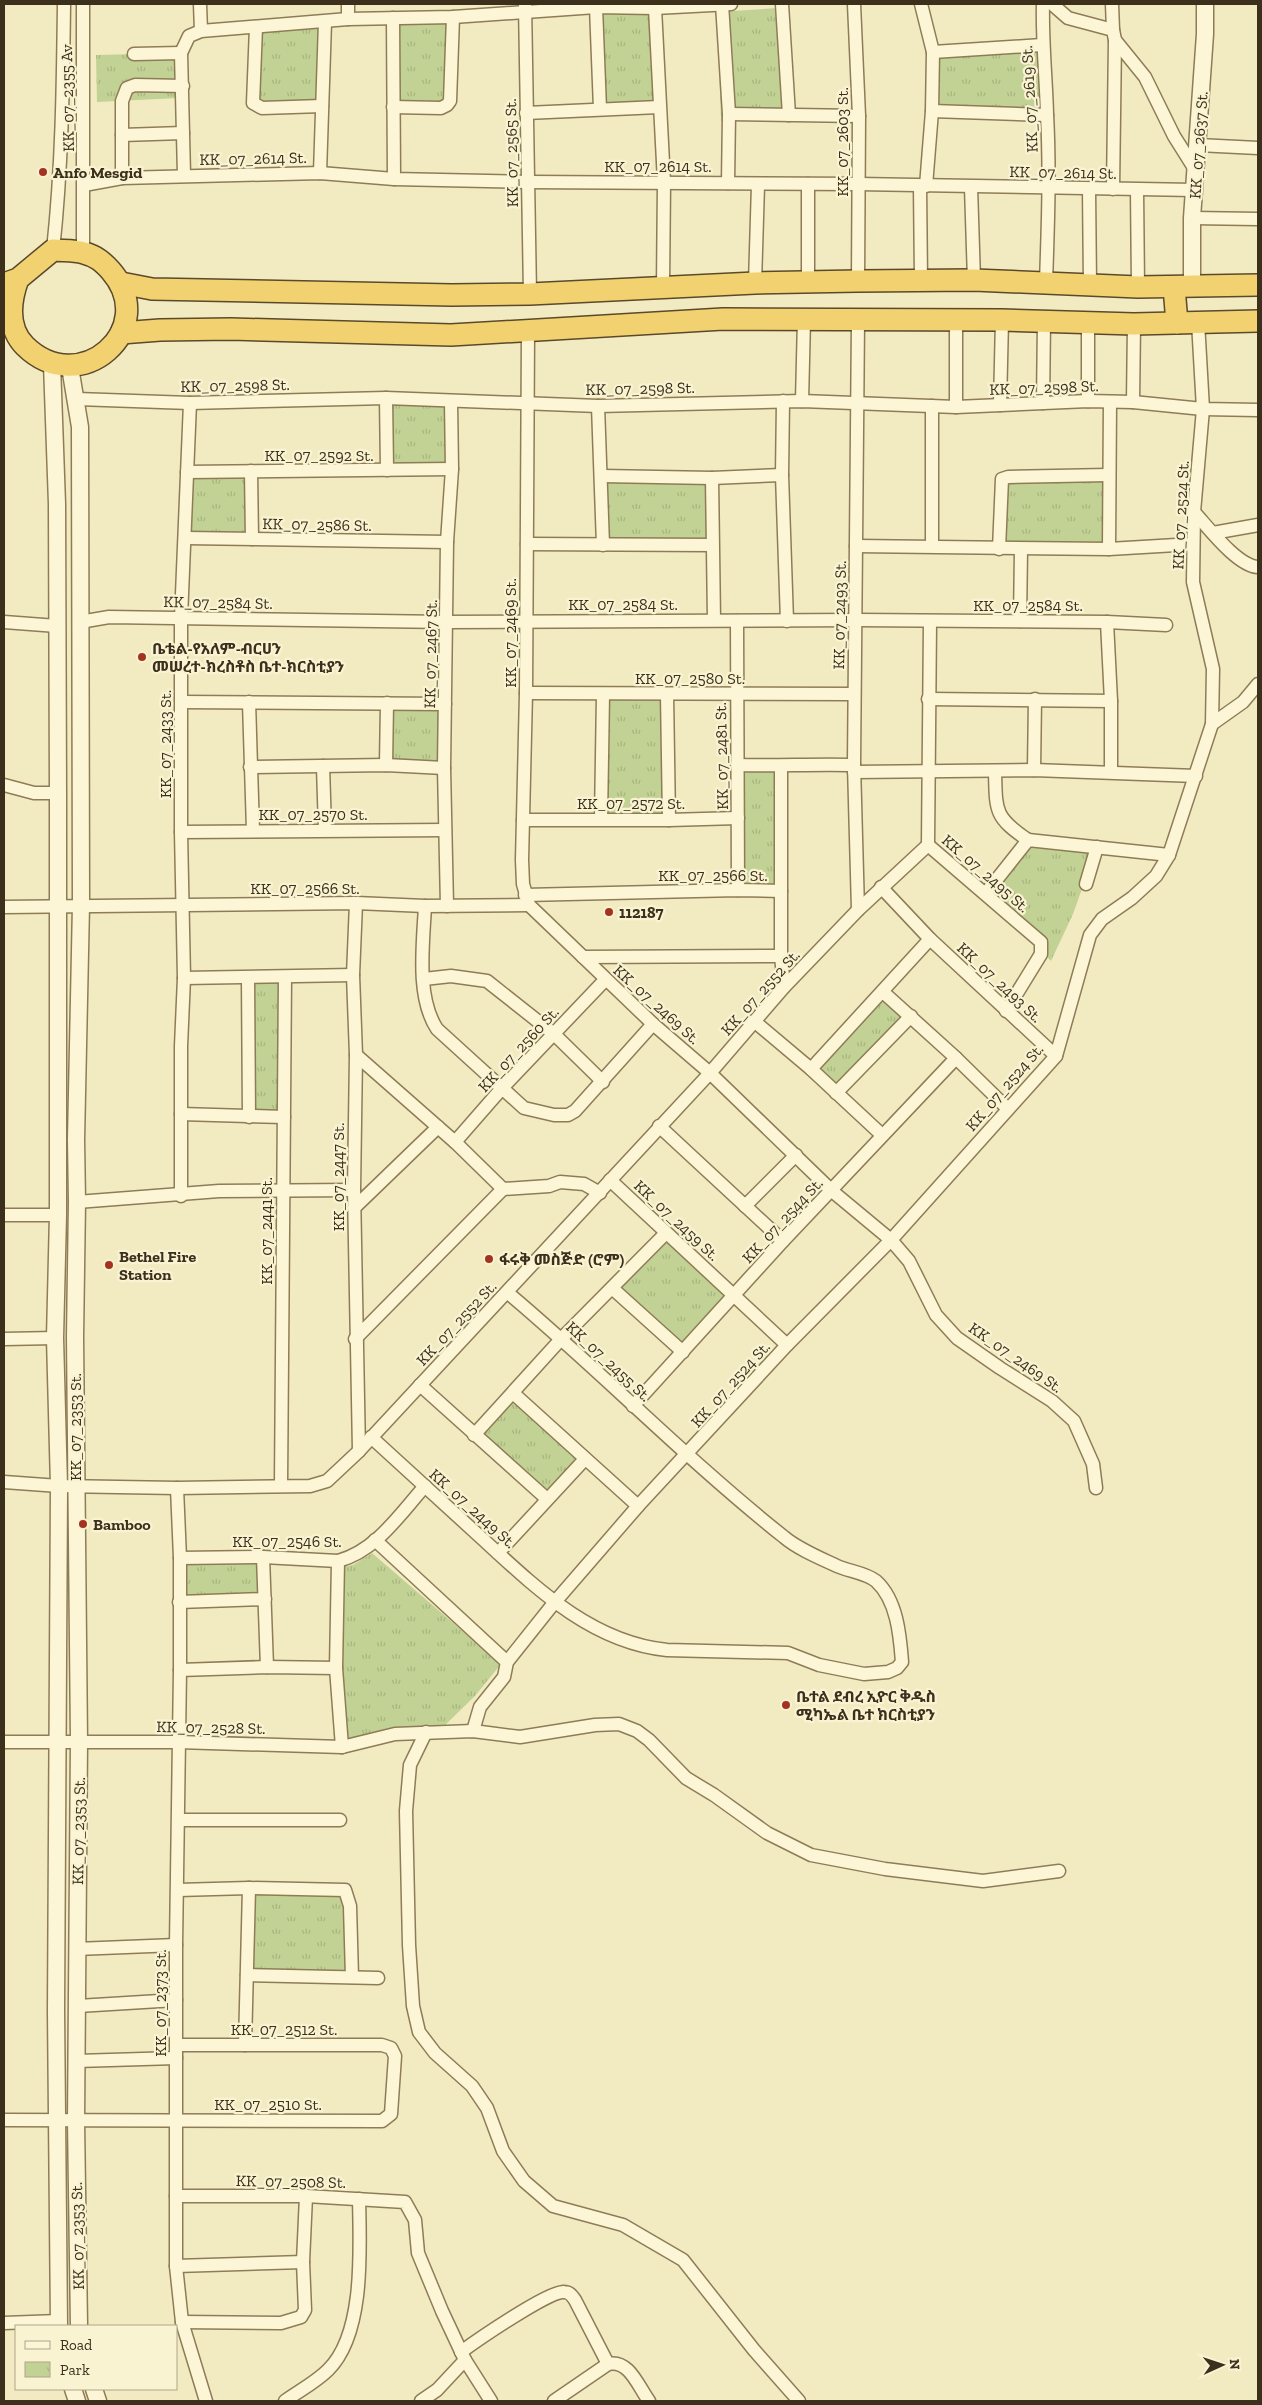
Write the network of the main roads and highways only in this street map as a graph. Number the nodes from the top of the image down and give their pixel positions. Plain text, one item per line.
1 (11, 281) edge
2 (121, 283) junction
3 (1258, 284) edge
4 (1183, 286) junction
5 (1258, 321) edge
6 (1188, 323) junction
7 (9, 327) edge
8 (121, 333) junction

1 - 2 highway
1 - 7 highway
2 - 4 highway
2 - 8 highway
3 - 4 highway
4 - 6 highway
5 - 6 highway
6 - 8 highway
7 - 8 highway

